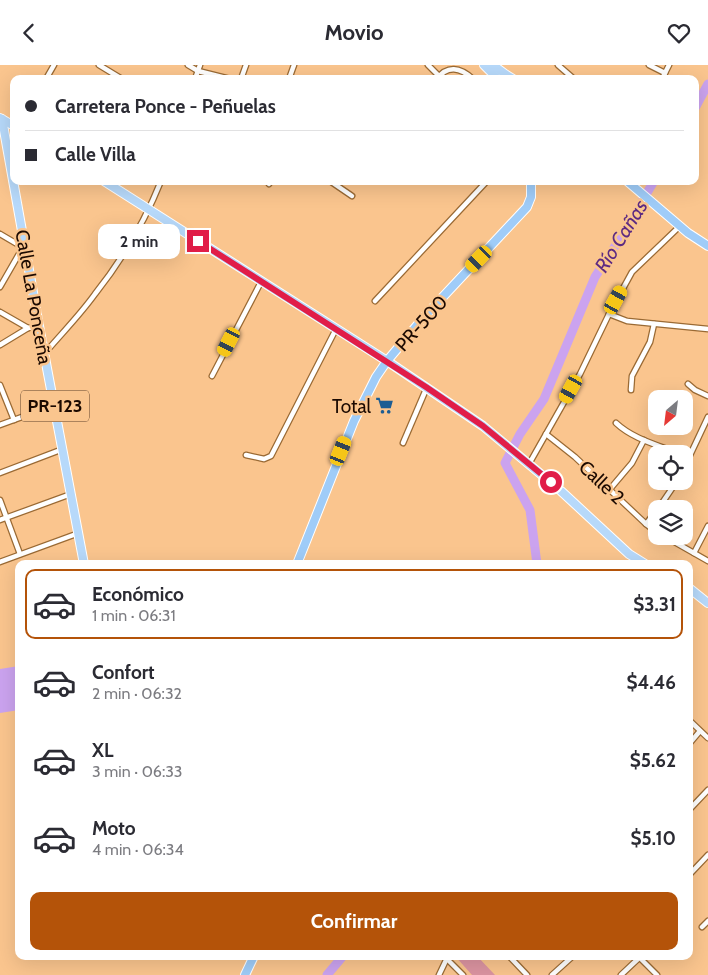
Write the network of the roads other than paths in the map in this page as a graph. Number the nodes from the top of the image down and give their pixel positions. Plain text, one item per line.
1 (99, 65) edge
2 (188, 65) edge
3 (200, 65) edge
4 (428, 65) edge
5 (484, 65) edge
6 (493, 65) edge
7 (501, 65) edge
8 (558, 65) edge
9 (649, 65) edge
10 (669, 65) edge
11 (446, 66) edge
12 (198, 71) junction
13 (665, 73) joint
14 (115, 75) edge
15 (196, 75) edge
16 (214, 75) edge
17 (436, 75) edge
18 (468, 75) edge
19 (494, 75) edge
20 (505, 75) edge
21 (511, 75) edge
22 (569, 75) edge
23 (1, 118) edge
24 (10, 169) edge
25 (13, 185) edge
26 (111, 185) edge
27 (159, 185) edge
28 (483, 185) edge
29 (531, 185) edge
30 (633, 185) edge
31 (338, 186) edge
32 (352, 196) dead end
33 (150, 209) junction
34 (680, 226) junction
35 (0, 234) edge
36 (708, 246) edge
37 (24, 248) junction
38 (0, 275) edge
39 (5, 278) junction
40 (261, 282) junction
41 (0, 287) edge
42 (375, 301) dead end
43 (0, 312) edge
44 (609, 314) junction
45 (654, 324) junction
46 (39, 326) junction
47 (28, 329) junction
48 (336, 329) junction
49 (708, 329) edge
50 (0, 345) edge
51 (44, 354) junction
52 (387, 361) junction
53 (212, 377) dead end
54 (688, 384) dead end
55 (0, 385) edge
56 (426, 387) junction
57 (632, 390) dead end
58 (708, 396) edge
59 (55, 405) junction
60 (708, 417) edge
61 (14, 420) junction
62 (616, 423) dead end
63 (0, 425) edge
64 (546, 434) junction
65 (644, 440) junction
66 (404, 443) dead end
67 (657, 445) edge
68 (692, 445) edge
69 (63, 449) junction
70 (246, 455) dead end
71 (526, 461) junction
72 (0, 473) edge
73 (610, 489) junction
74 (71, 494) junction
75 (0, 500) edge
76 (7, 517) junction
77 (0, 520) edge
78 (648, 521) edge
79 (646, 524) joint
80 (708, 526) edge
81 (78, 533) junction
82 (680, 545) edge
83 (694, 553) junction
84 (20, 554) junction
85 (83, 560) edge
86 (299, 560) edge
87 (639, 560) edge
88 (708, 561) edge
89 (0, 562) edge
90 (693, 591) edge
91 (708, 603) edge
92 (693, 724) edge
93 (700, 731) junction
94 (708, 738) edge
95 (693, 739) edge
96 (708, 789) edge
97 (693, 806) edge
98 (708, 855) edge
99 (693, 871) edge
100 (708, 921) edge
101 (702, 927) dead end
102 (252, 960) edge
103 (446, 960) edge
104 (450, 960) edge
105 (513, 960) edge
106 (569, 960) edge
107 (636, 960) edge
108 (642, 960) edge
109 (245, 975) edge
110 (439, 975) edge
111 (463, 975) edge
112 (527, 975) edge
113 (552, 975) edge
114 (621, 975) edge
115 (657, 975) edge

1 - 14 street
2 - 12 street
3 - 12 street
4 - 17 street
5 - 19 main road
6 - 20 main road
7 - 21 main road
8 - 22 street
9 - 13 street
10 - 13 street
11 - 18 street
12 - 15 street
12 - 16 street
23 - 24 main road, Calle La Ponceña / PR-123
25 - 37 main road, Calle La Ponceña / PR-123
26 - 33 main road
27 - 33 street
28 - 42 street
29 - 52 highway, PR-500 / PR-500
30 - 34 highway
31 - 32 street
33 - 40 main road
33 - 51 street
34 - 36 highway
34 - 44 street
35 - 37 street
37 - 39 street
37 - 46 main road, Calle La Ponceña / PR-123
38 - 39 street
39 - 41 street
40 - 48 main road
40 - 53 street
43 - 47 street
44 - 45 street
44 - 64 street
45 - 49 street
45 - 57 street
46 - 47 street
46 - 51 main road, Calle La Ponceña / PR-123
47 - 50 street
48 - 52 main road
48 - 70 street
51 - 59 main road, Calle La Ponceña / PR-123
52 - 56 main road
52 - 86 highway, PR-500 / PR-500
54 - 58 street
55 - 61 street
56 - 66 street
56 - 71 main road
59 - 61 street
59 - 69 main road, Calle La Ponceña / PR-123
60 - 68 street
61 - 63 street
62 - 65 street
64 - 71 street
64 - 73 street, Calle 2
65 - 67 street
65 - 73 street
69 - 72 street
69 - 74 main road, Calle La Ponceña / PR-123
71 - 87 main road
73 - 79 street, Calle 2
74 - 76 street
74 - 81 main road, Calle La Ponceña / PR-123
75 - 76 street
76 - 77 street
76 - 84 street
78 - 79 street
80 - 83 street
81 - 84 street
81 - 85 main road, Calle La Ponceña / PR-123
82 - 83 street
83 - 88 street
84 - 89 street
90 - 91 main road
92 - 93 street
93 - 94 street
93 - 95 street
96 - 97 street
98 - 99 street
100 - 101 street
102 - 109 highway
103 - 110 street
104 - 111 street
105 - 112 street
106 - 113 street
107 - 114 street
108 - 115 street

